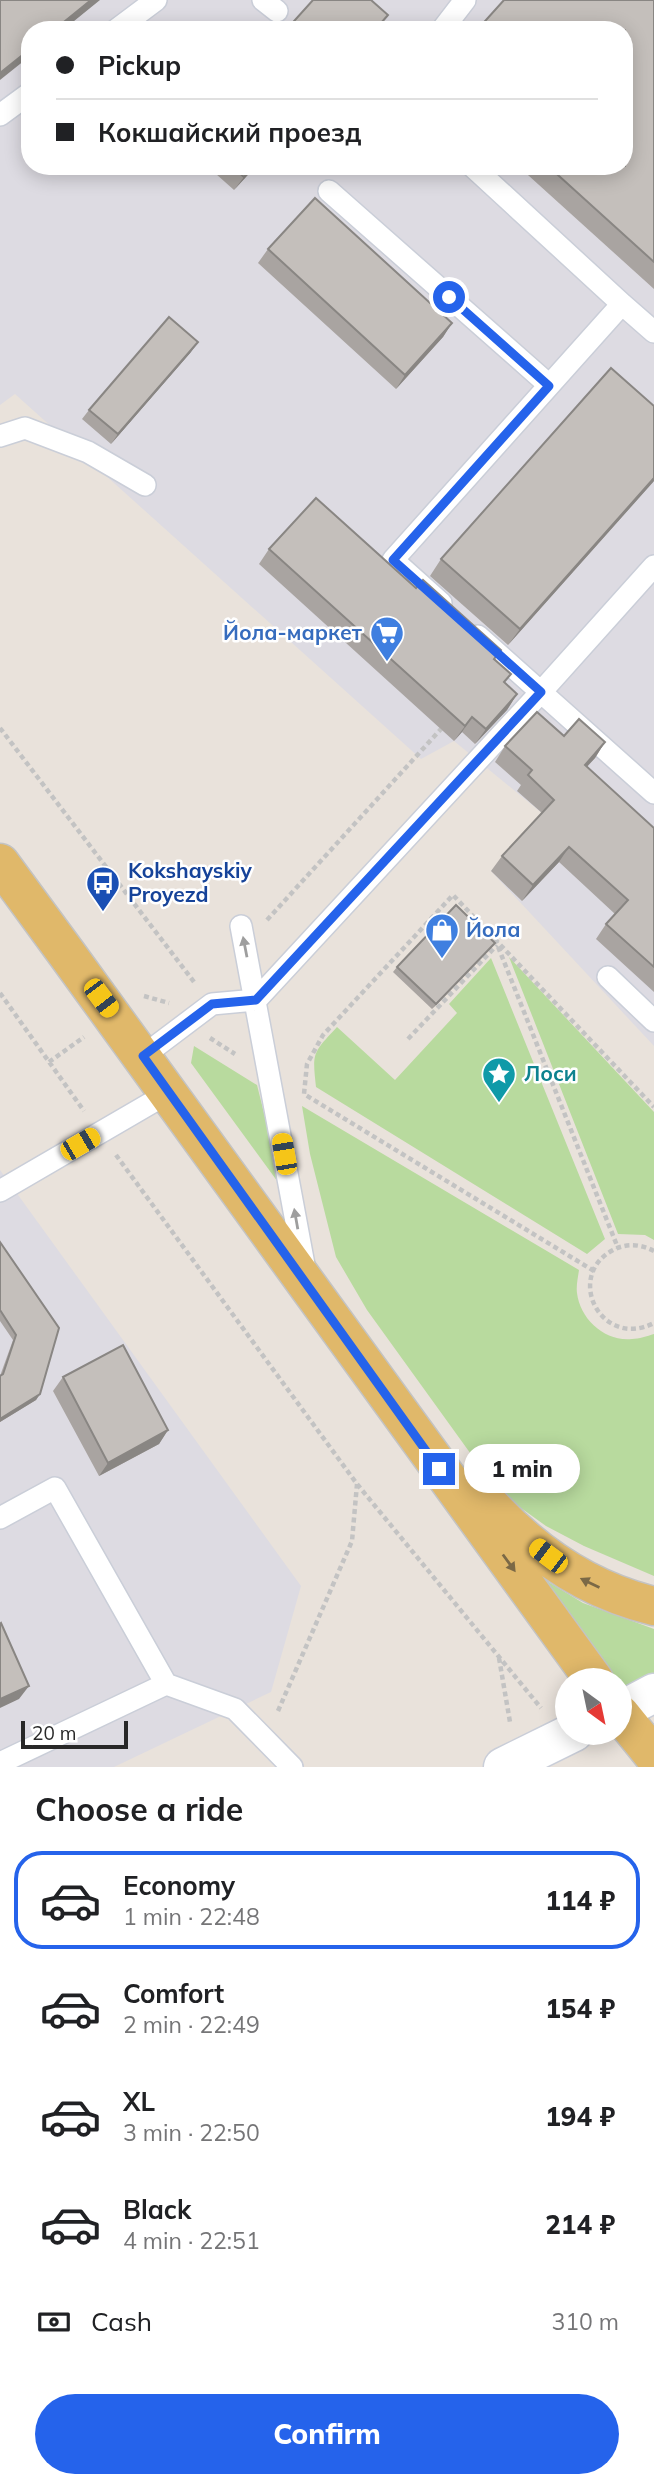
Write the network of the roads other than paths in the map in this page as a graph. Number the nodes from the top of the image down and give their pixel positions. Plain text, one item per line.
1 (156, 0) edge
2 (465, 0) edge
3 (128, 21) edge
4 (449, 21) edge
5 (21, 100) edge
6 (0, 115) edge
7 (482, 175) edge
8 (329, 191) dead end
9 (622, 304) junction
10 (654, 332) edge
11 (549, 386) junction
12 (0, 436) edge
13 (145, 485) dead end
14 (653, 567) edge
15 (541, 692) junction
16 (654, 793) edge
17 (0, 863) edge
18 (243, 936) road end
19 (608, 977) dead end
20 (256, 1000) junction
21 (654, 1021) edge
22 (143, 1056) junction
23 (170, 1093) junction
24 (0, 1191) edge
25 (308, 1286) junction
26 (439, 1469) junction
27 (0, 1518) edge
28 (654, 1606) edge
29 (585, 1668) edge
30 (166, 1684) junction
31 (654, 1693) edge
32 (632, 1705) edge
33 (632, 1728) edge
34 (555, 1742) edge
35 (654, 1756) edge
36 (0, 1763) edge
37 (510, 1764) edge
38 (292, 1767) edge

1 - 3 lane
2 - 4 lane
5 - 6 lane
7 - 9 lane
8 - 11 lane
9 - 10 lane
9 - 11 lane
11 - 15 lane
12 - 13 lane
14 - 15 lane
15 - 16 lane
15 - 20 lane
17 - 22 main road
20 -> 18 lane
19 - 21 lane
20 - 22 lane
25 -> 20 lane
22 - 23 main road
23 - 24 lane
23 - 25 main road
25 - 26 main road
28 -> 26 main road
26 -> 29 main road
27 - 30 lane
30 - 36 lane
30 - 38 lane
31 - 32 street
33 - 35 main road
34 - 37 street

